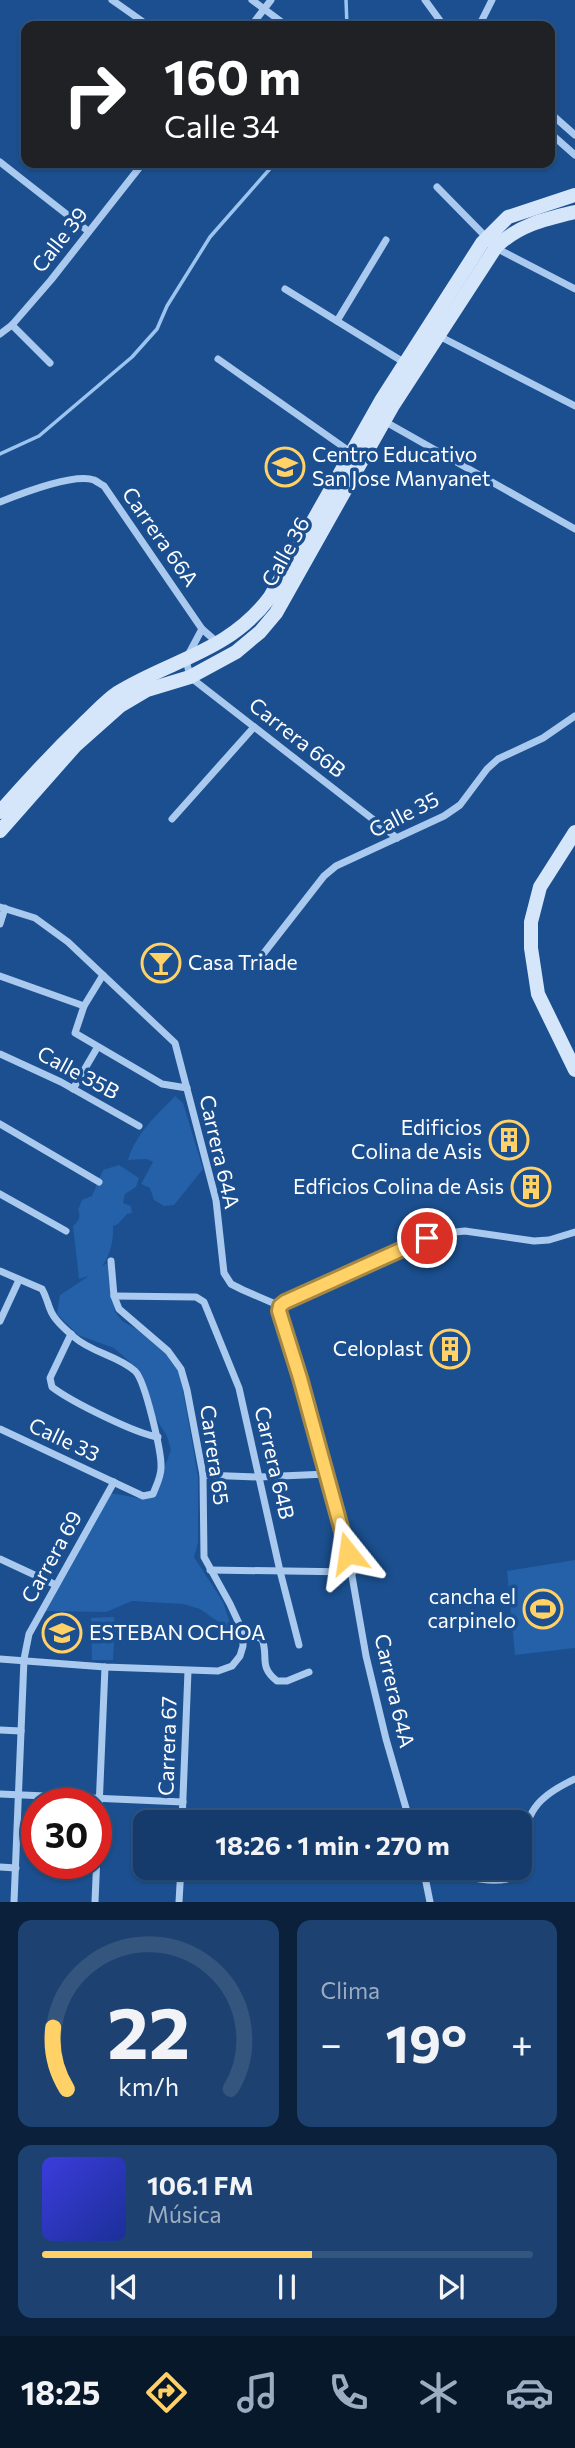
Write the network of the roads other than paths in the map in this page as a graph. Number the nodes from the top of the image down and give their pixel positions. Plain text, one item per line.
1 (112, 0) edge
2 (253, 0) edge
3 (271, 0) edge
4 (425, 0) edge
5 (492, 0) edge
6 (264, 9) junction
7 (142, 21) edge
8 (255, 21) edge
9 (280, 21) edge
10 (440, 21) edge
11 (482, 21) edge
12 (555, 117) edge
13 (575, 135) edge
14 (555, 137) edge
15 (575, 155) edge
16 (0, 162) edge
17 (139, 168) edge
18 (437, 187) dead end
19 (575, 195) edge
20 (575, 212) edge
21 (88, 231) junction
22 (386, 240) dead end
23 (491, 242) junction
24 (285, 289) dead end
25 (575, 289) edge
26 (337, 321) junction
27 (12, 326) junction
28 (0, 334) edge
29 (438, 336) junction
30 (218, 359) dead end
31 (50, 363) dead end
32 (405, 363) junction
33 (575, 406) edge
34 (384, 421) junction
35 (352, 453) junction
36 (0, 502) edge
37 (575, 529) edge
38 (202, 629) junction
39 (218, 643) junction
40 (186, 659) junction
41 (190, 677) junction
42 (575, 716) edge
43 (254, 727) junction
44 (0, 812) edge
45 (172, 818) dead end
46 (0, 831) edge
47 (575, 832) edge
48 (397, 838) junction
49 (2, 907) edge
50 (0, 924) edge
51 (260, 958) dead end
52 (103, 975) junction
53 (0, 976) edge
54 (84, 1006) junction
55 (97, 1048) junction
56 (0, 1054) edge
57 (575, 1070) edge
58 (73, 1088) junction
59 (187, 1088) junction
60 (0, 1124) edge
61 (139, 1126) dead end
62 (99, 1182) dead end
63 (0, 1194) edge
64 (66, 1231) dead end
65 (575, 1232) edge
66 (111, 1261) dead end
67 (0, 1271) edge
68 (19, 1280) junction
69 (114, 1296) junction
70 (280, 1306) junction
71 (0, 1321) edge
72 (71, 1334) junction
73 (0, 1429) edge
74 (158, 1437) junction
75 (203, 1475) junction
76 (327, 1475) junction
77 (259, 1477) junction
78 (114, 1482) junction
79 (0, 1559) edge
80 (210, 1570) junction
81 (280, 1571) junction
82 (353, 1572) junction
83 (56, 1585) junction
84 (243, 1632) junction
85 (299, 1645) dead end
86 (0, 1659) edge
87 (24, 1659) junction
88 (105, 1667) junction
89 (188, 1671) junction
90 (309, 1672) dead end
91 (0, 1730) edge
92 (21, 1731) junction
93 (575, 1780) edge
94 (99, 1788) edge
95 (0, 1794) edge
96 (19, 1795) junction
97 (112, 1799) edge
98 (183, 1802) junction
99 (183, 1810) edge
100 (407, 1810) edge
101 (532, 1810) edge
102 (0, 1867) edge
103 (16, 1868) junction
104 (96, 1879) edge
105 (180, 1880) edge
106 (426, 1880) edge
107 (484, 1880) edge
108 (503, 1880) edge
109 (14, 1902) edge
110 (95, 1902) edge
111 (179, 1902) edge
112 (430, 1902) edge

1 - 7 street
2 - 6 street
3 - 6 street
4 - 10 street
5 - 11 street
6 - 8 street
6 - 9 street
12 - 13 street
14 - 15 street
16 - 21 street
17 - 21 street, Calle 39
18 - 23 street
19 - 23 main road, Calle 36
20 - 23 main road, Calle 36
21 - 27 street, Calle 39
22 - 26 street
23 - 25 street
23 - 29 main road, Calle 36
23 - 32 main road, Calle 36
24 - 26 street
26 - 32 street
27 - 28 street, Calle 39
27 - 31 street
29 - 33 street
29 - 34 main road, Calle 36
30 - 35 street
32 - 35 main road, Calle 36
34 - 37 street
34 - 41 main road, Calle 36
35 - 39 main road, Calle 36
36 - 38 street, Carrera 66A
38 - 39 street, Carrera 66A
38 - 40 street
39 - 40 main road, Calle 36
40 - 41 street
40 - 44 main road, Calle 36
41 - 43 street, Carrera 66B
41 - 46 main road, Calle 36
42 - 48 street, Calle 35
43 - 45 street
43 - 48 street, Carrera 66B
47 - 57 main road
48 - 51 street, Calle 35
49 - 50 street
49 - 52 street, Carrera 64A
52 - 54 street
52 - 59 street, Carrera 64A
53 - 54 street
54 - 55 street
55 - 58 street
55 - 59 street
56 - 58 street, Calle 35B
58 - 61 street, Calle 35B
59 - 70 street, Carrera 64A
60 - 62 street
63 - 64 street
65 - 70 street
66 - 69 street
67 - 68 street
68 - 71 street
68 - 72 street
69 - 75 street, Carrera 65
69 - 77 street, Carrera 64B
70 - 76 street, Carrera 64A
72 - 74 street
72 - 74 street
73 - 78 street, Calle 33
74 - 78 street, Calle 33
75 - 77 street
75 - 80 street, Carrera 65
76 - 77 street
76 - 82 street, Carrera 64A
77 - 81 street, Carrera 64B
78 - 83 street, Carrera 69
79 - 83 street
80 - 81 street
80 - 84 street, Carrera 65
81 - 82 street
81 - 85 street, Carrera 64B
82 - 100 street, Carrera 64A
83 - 87 street, Carrera 69
84 - 89 street
84 - 90 street
86 - 87 street
87 - 88 street
87 - 92 street, Carrera 69
88 - 89 street
88 - 94 street
89 - 98 street, Carrera 67
91 - 92 street
92 - 96 street, Carrera 69
93 - 101 street
95 - 96 street
96 - 103 street, Carrera 69
97 - 98 street
98 - 99 street, Carrera 67
102 - 103 street
103 - 109 street, Carrera 69
104 - 110 street
105 - 111 street
106 - 112 street
107 - 108 street

